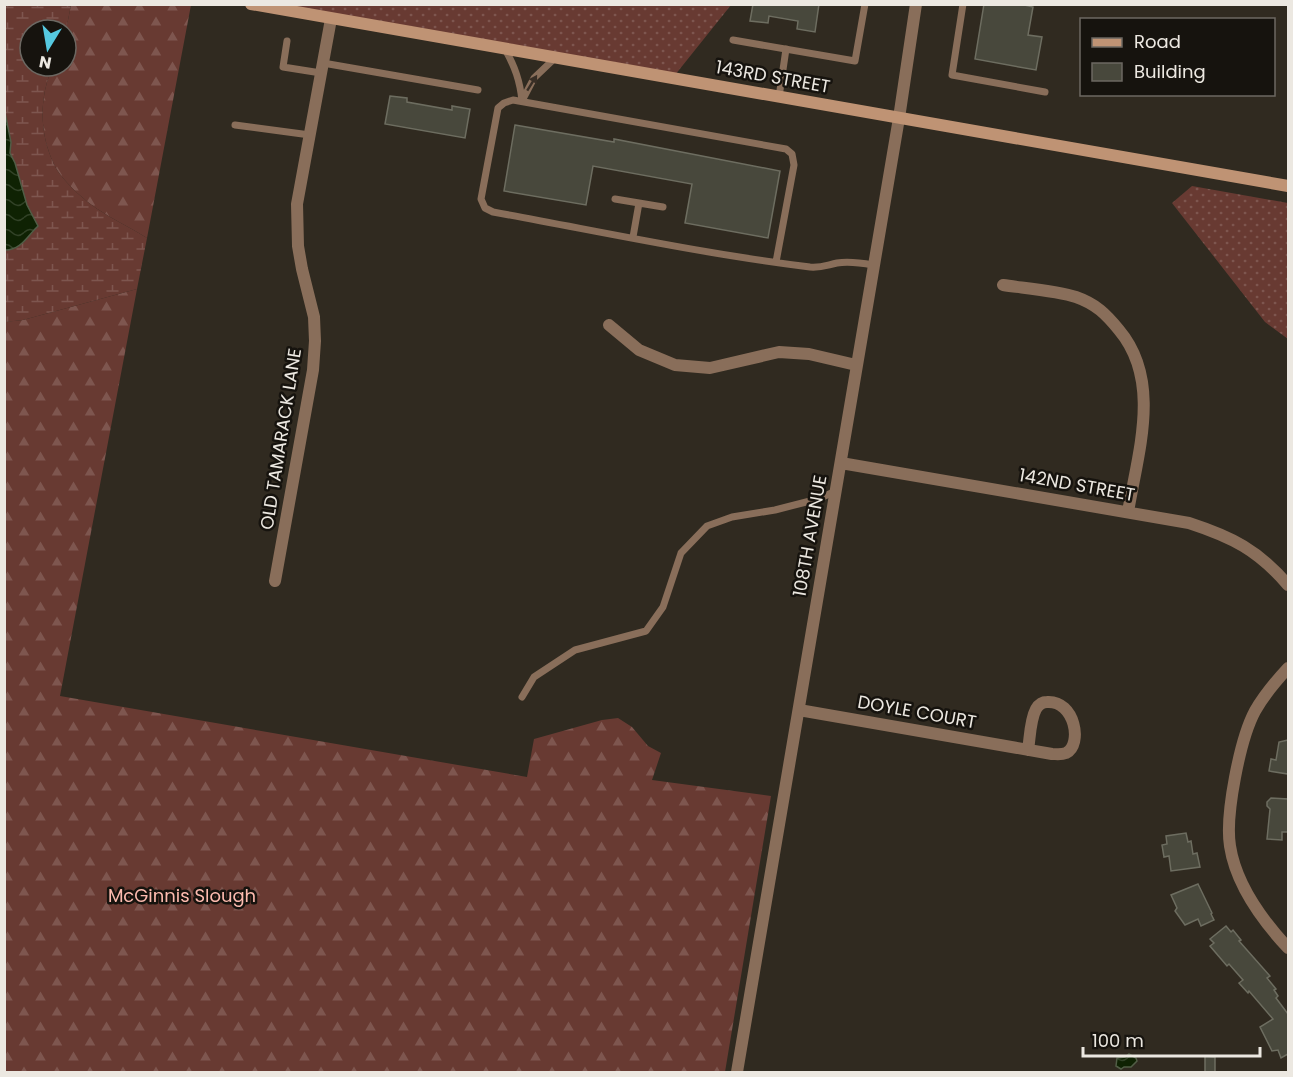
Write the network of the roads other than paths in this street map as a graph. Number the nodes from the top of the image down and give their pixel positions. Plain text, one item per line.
1 (250, 4) edge
2 (865, 4) edge
3 (916, 4) edge
4 (963, 4) edge
5 (331, 19) junction
6 (733, 40) dead end
7 (287, 41) dead end
8 (505, 49) junction
9 (786, 49) junction
10 (555, 58) junction
11 (322, 68) junction
12 (478, 90) dead end
13 (1045, 92) dead end
14 (779, 97) junction
15 (522, 101) junction
16 (899, 118) junction
17 (235, 125) dead end
18 (310, 135) junction
19 (1288, 186) edge
20 (615, 199) dead end
21 (639, 203) junction
22 (663, 207) dead end
23 (633, 237) junction
24 (776, 262) junction
25 (873, 265) junction
26 (1003, 285) dead end
27 (609, 325) dead end
28 (856, 365) junction
29 (841, 463) junction
30 (836, 491) junction
31 (1128, 512) junction
32 (274, 581) dead end
33 (1288, 585) edge
34 (1288, 668) edge
35 (522, 697) dead end
36 (799, 710) junction
37 (1028, 750) junction
38 (1288, 948) edge
39 (737, 1072) edge

1 - 5 main road, 143RD STREET
2 - 9 lane
3 - 16 street, 108TH AVENUE
4 - 13 lane
5 - 8 main road, 143RD STREET
5 - 11 street, OLD TAMARACK LANE
6 - 9 lane
7 - 11 lane
8 - 10 main road, 143RD STREET
8 - 15 lane
9 - 14 lane
10 - 14 main road, 143RD STREET
15 -> 10 lane
11 - 12 lane
11 - 18 street, OLD TAMARACK LANE
14 - 16 main road, 143RD STREET
15 - 23 lane
15 - 24 lane
16 - 19 main road, 143RD STREET
16 - 25 street, 108TH AVENUE
17 - 18 lane
18 - 32 street, OLD TAMARACK LANE
20 - 21 lane
21 - 22 lane
21 - 23 lane
23 - 24 lane
24 - 25 lane
25 - 28 street, 108TH AVENUE
26 - 31 street
27 - 28 street
28 - 29 street, 108TH AVENUE
29 - 30 street, 108TH AVENUE
29 - 31 street, 142ND STREET
30 - 35 lane
30 - 36 street, 108TH AVENUE
31 - 33 street, 142ND STREET
34 - 38 street
36 - 37 street, DOYLE COURT
36 - 39 street, 108TH AVENUE
37 - 37 street, DOYLE COURT

